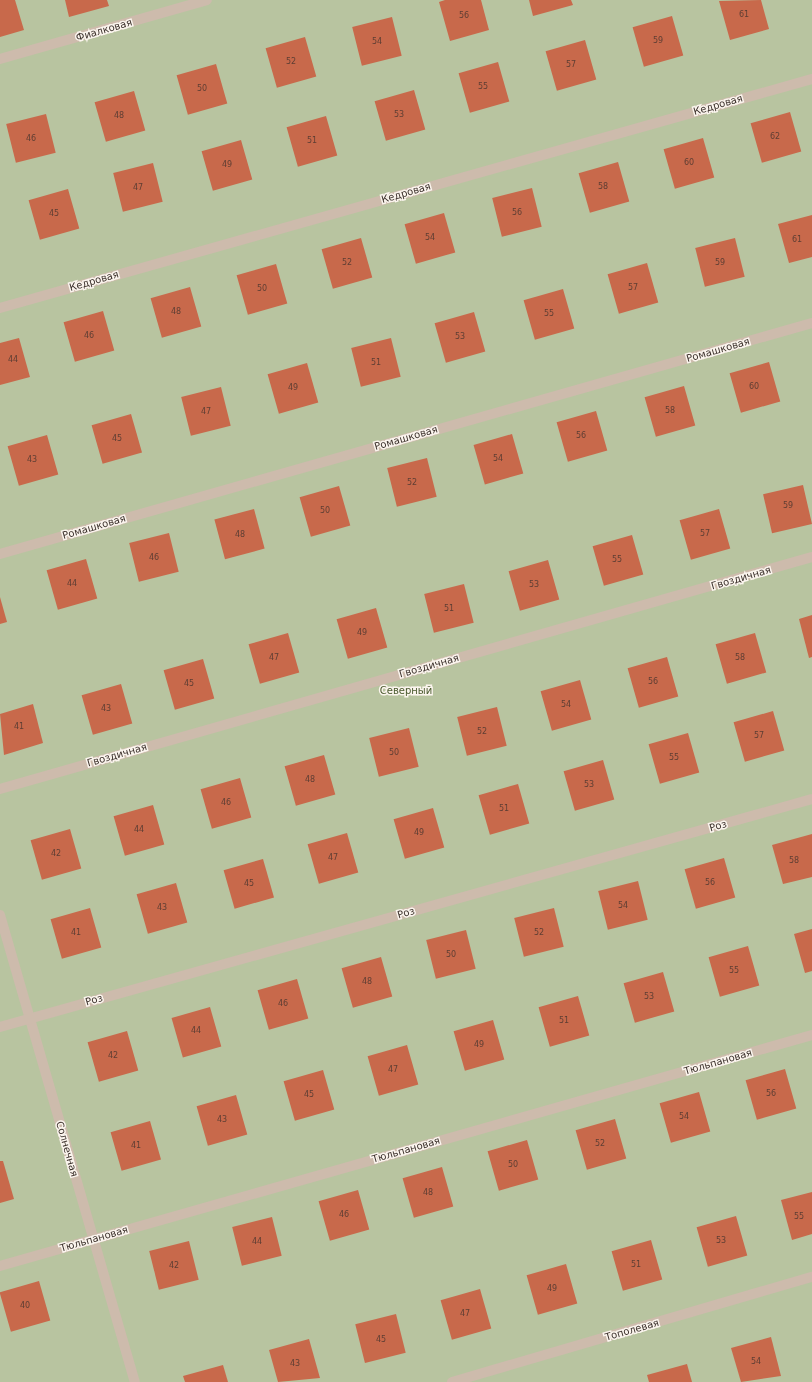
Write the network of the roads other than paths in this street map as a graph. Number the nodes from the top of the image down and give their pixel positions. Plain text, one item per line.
1 (207, 0) edge
2 (0, 60) edge
3 (812, 79) edge
4 (0, 308) edge
5 (812, 323) edge
6 (0, 554) edge
7 (812, 557) edge
8 (0, 789) edge
9 (812, 800) edge
10 (0, 915) edge
11 (30, 1018) junction
12 (0, 1027) edge
13 (812, 1035) edge
14 (93, 1240) junction
15 (0, 1266) edge
16 (812, 1278) edge
17 (135, 1382) edge
18 (452, 1382) edge

1 - 2 street, Фиалковая
3 - 4 street, Кедровая
5 - 6 street, Ромашковая
7 - 8 street, Гвоздичная
9 - 11 street, Роз
10 - 11 street, Солнечная
11 - 12 street, Роз
11 - 14 street, Солнечная
13 - 14 street, Тюльпановая
14 - 15 street, Тюльпановая
14 - 17 street, Солнечная
16 - 18 street, Тополевая

